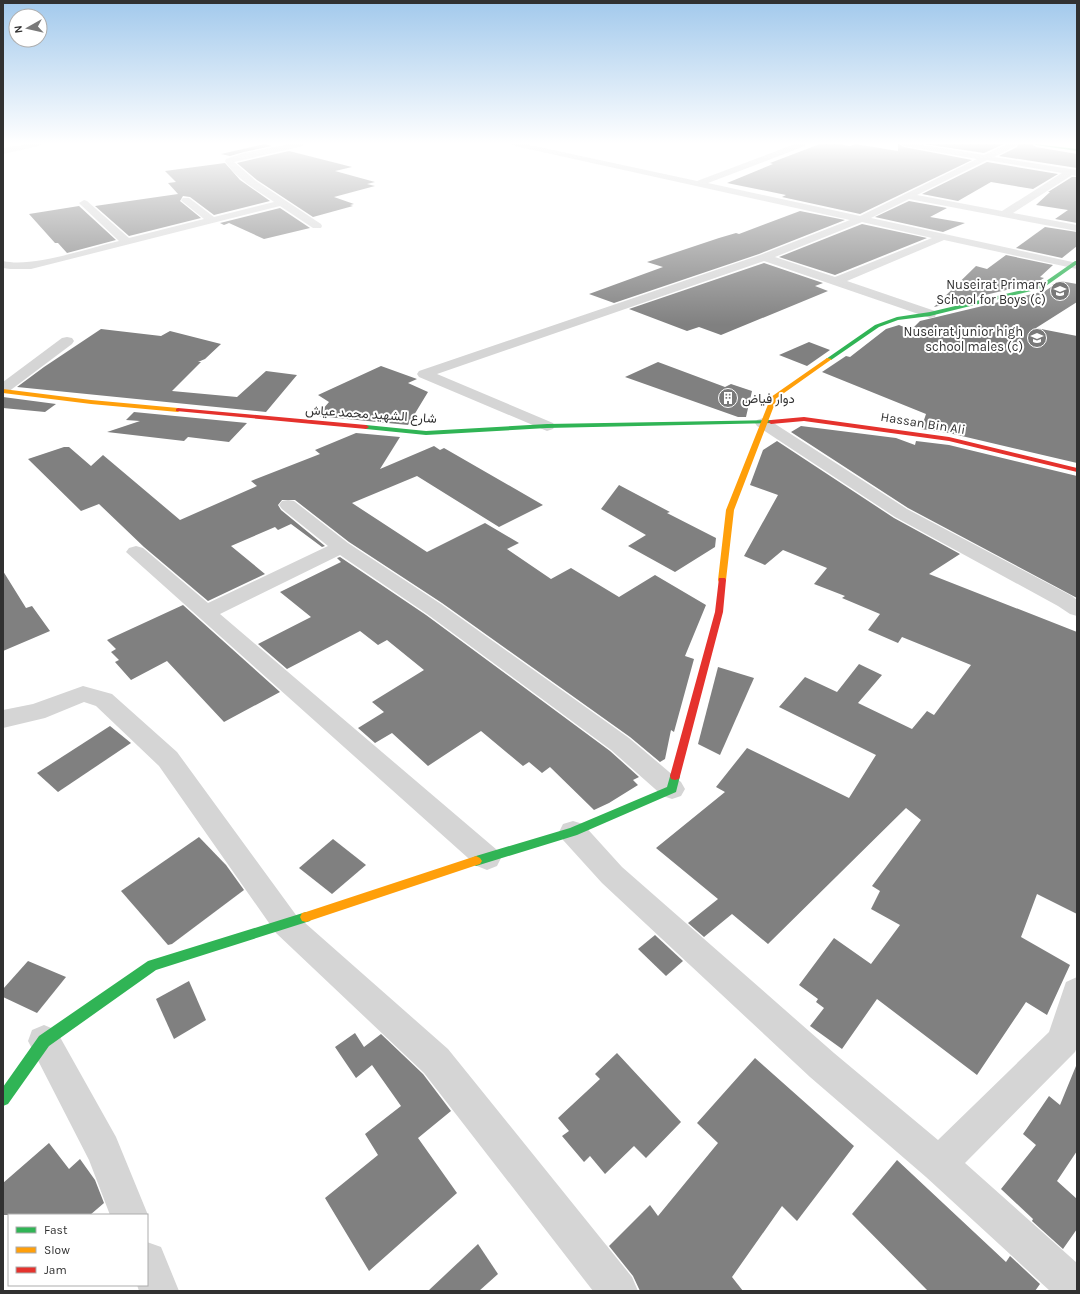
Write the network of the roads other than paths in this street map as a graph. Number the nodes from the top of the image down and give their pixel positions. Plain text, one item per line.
1 (86, 204) edge
2 (191, 204) edge
3 (276, 204) edge
4 (284, 204) edge
5 (796, 204) edge
6 (890, 204) edge
7 (952, 204) edge
8 (1020, 204) edge
9 (1004, 214) junction
10 (862, 219) junction
11 (211, 220) junction
12 (316, 226) dead end
13 (1077, 228) edge
14 (943, 237) junction
15 (126, 241) junction
16 (764, 257) junction
17 (3, 264) edge
18 (1076, 265) edge
19 (837, 281) junction
20 (930, 314) junction
21 (67, 341) dead end
22 (3, 390) edge
23 (763, 423) junction
24 (547, 426) junction
25 (1077, 470) edge
26 (288, 505) dead end
27 (341, 547) junction
28 (136, 552) dead end
29 (1077, 609) edge
30 (206, 612) junction
31 (3, 720) edge
32 (672, 788) junction
33 (573, 832) junction
34 (487, 858) junction
35 (286, 924) junction
36 (1077, 992) edge
37 (44, 1041) junction
38 (3, 1099) edge
39 (938, 1164) junction
40 (129, 1214) edge
41 (148, 1264) edge
42 (1077, 1289) edge
43 (159, 1291) edge
44 (618, 1291) edge

1 - 15 street
2 - 11 street
3 - 11 street
4 - 12 street
5 - 10 street
6 - 10 street
7 - 9 street
8 - 9 street
9 - 13 street
10 - 14 street
10 - 16 street
11 - 15 street
14 - 18 street
14 - 19 street
15 - 17 street
16 - 19 street
16 - 24 street
18 - 20 street
19 - 20 street
20 - 23 street
21 - 22 street
22 - 24 street, شارع الشهيد محمد عياش
23 - 24 street, شارع الشهيد محمد عياش
23 - 25 street, Hassan Bin Ali
23 - 29 street
23 - 32 street
26 - 27 street
27 - 30 street
27 - 32 street
28 - 30 street
30 - 34 street
31 - 35 street
32 - 33 street
33 - 34 street
33 - 39 street
34 - 35 street
35 - 37 street
35 - 44 street
36 - 39 street
37 - 38 street
37 - 40 street
39 - 42 street
41 - 43 street

